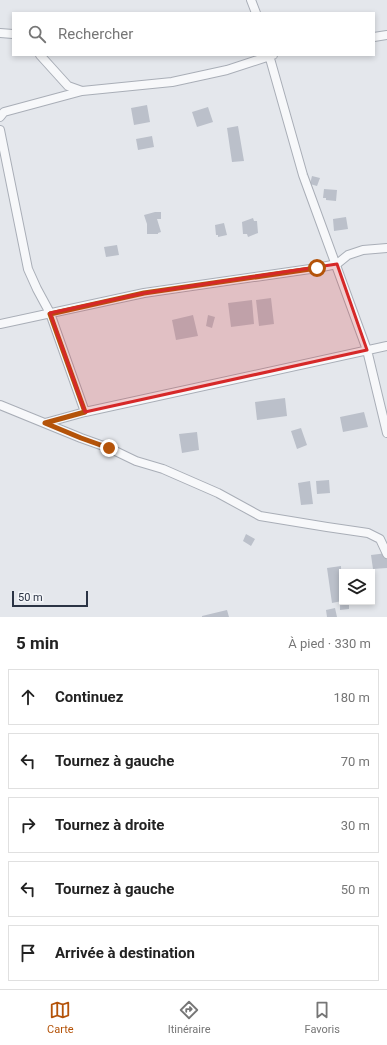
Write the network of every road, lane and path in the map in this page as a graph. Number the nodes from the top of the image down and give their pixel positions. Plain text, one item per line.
1 (251, 0) edge
2 (256, 12) edge
3 (0, 33) edge
4 (12, 34) edge
5 (387, 35) edge
6 (375, 37) edge
7 (41, 56) edge
8 (268, 56) edge
9 (271, 56) edge
10 (82, 91) junction
11 (0, 117) edge
12 (0, 130) edge
13 (387, 248) edge
14 (336, 264) junction
15 (50, 314) junction
16 (0, 324) edge
17 (387, 346) edge
18 (366, 350) junction
19 (0, 405) edge
20 (85, 412) junction
21 (45, 423) junction
22 (387, 433) edge
23 (387, 554) edge

1 - 2 street
3 - 4 street
5 - 6 street
7 - 10 street
8 - 10 street
9 - 14 street
10 - 11 street
12 - 15 street
13 - 14 street
14 - 15 street
14 - 18 street
15 - 16 street
15 - 20 street
17 - 18 street
18 - 20 street
18 - 22 street
19 - 21 street
20 - 21 street
21 - 23 street

